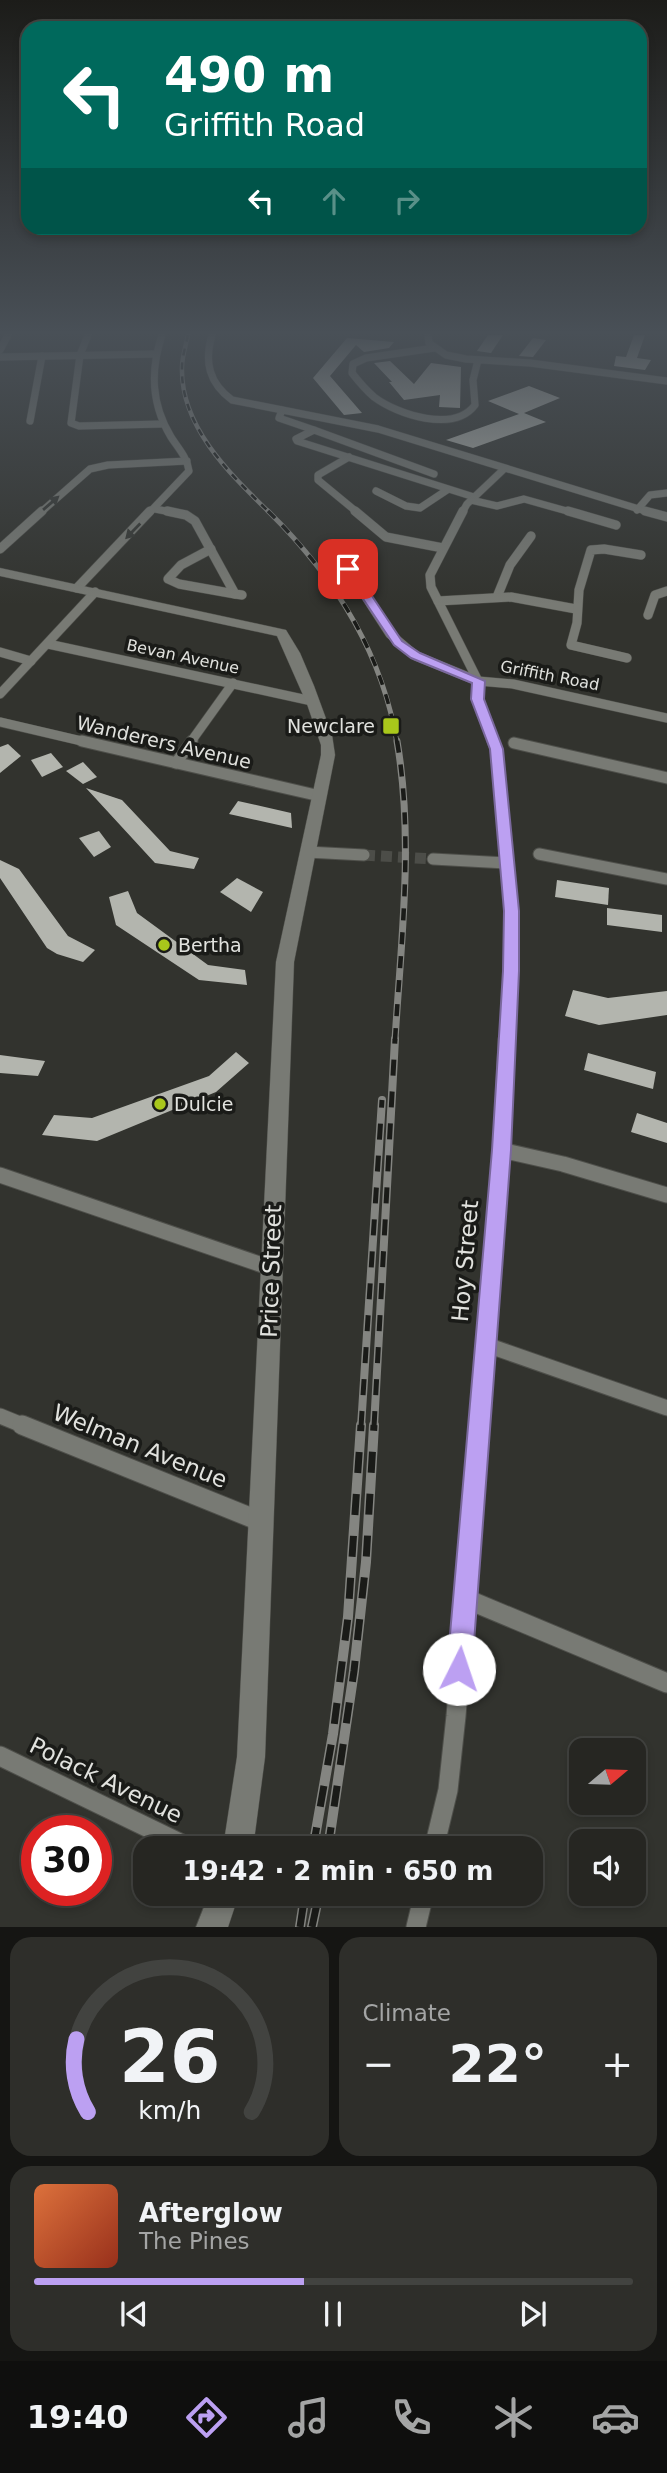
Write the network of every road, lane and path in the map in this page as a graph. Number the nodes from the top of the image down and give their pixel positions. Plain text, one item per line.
1 (76, 425) edge
2 (124, 425) edge
3 (163, 425) edge
4 (299, 425) edge
5 (360, 425) edge
6 (314, 430) junction
7 (349, 457) junction
8 (187, 461) junction
9 (504, 469) junction
10 (434, 474) dead end
11 (447, 490) junction
12 (376, 491) dead end
13 (667, 493) edge
14 (472, 498) junction
15 (155, 509) junction
16 (637, 510) junction
17 (667, 517) edge
18 (616, 525) dead end
19 (531, 536) dead end
20 (443, 548) junction
21 (0, 549) edge
22 (211, 549) junction
23 (641, 555) dead end
24 (348, 569) dead end
25 (0, 572) edge
26 (77, 588) junction
27 (667, 591) edge
28 (95, 592) junction
29 (238, 595) joint
30 (497, 597) junction
31 (438, 601) junction
32 (576, 609) junction
33 (648, 615) dead end
34 (48, 644) junction
35 (0, 652) edge
36 (627, 658) dead end
37 (32, 660) junction
38 (478, 681) junction
39 (233, 683) junction
40 (0, 694) edge
41 (312, 701) junction
42 (667, 718) edge
43 (0, 722) edge
44 (514, 743) dead end
45 (176, 764) junction
46 (667, 778) edge
47 (320, 796) junction
48 (307, 852) junction
49 (539, 854) dead end
50 (364, 855) tunnel mouth
51 (433, 859) tunnel mouth
52 (506, 863) junction
53 (667, 879) edge
54 (501, 1150) junction
55 (0, 1175) edge
56 (667, 1195) edge
57 (271, 1268) junction
58 (484, 1344) junction
59 (667, 1408) edge
60 (0, 1416) edge
61 (262, 1522) junction
62 (464, 1598) junction
63 (667, 1683) edge
64 (0, 1756) edge
65 (165, 1836) edge
66 (240, 1836) edge
67 (437, 1836) edge
68 (220, 1906) edge
69 (421, 1906) edge
70 (212, 1927) edge
71 (416, 1927) edge

1 - 2 street
3 - 8 street
4 - 6 street
5 - 9 street
6 - 7 street
6 - 10 street
7 - 11 street
7 - 20 street
8 - 15 street
21 -> 8 street
9 - 14 street, Hoy Street
9 - 16 street
11 - 12 street
11 - 14 street
13 - 16 street
14 - 18 street
14 - 20 street, Hoy Street
15 - 22 street
15 -> 26 street
16 - 17 street
19 - 30 street
20 - 31 street, Hoy Street
22 - 29 street
22 - 29 street
23 - 32 street
24 - 38 street, Griffith Road
25 - 26 street
26 - 28 street
27 - 33 street
28 - 34 street
28 - 41 street
30 - 31 street
30 - 32 street
31 - 38 street, Hoy Street
32 - 36 street
34 - 37 street
34 - 39 street, Bevan Avenue
35 - 37 street
37 - 40 street
38 - 42 street, Griffith Road
38 - 52 street, Hoy Street
39 - 41 street, Bevan Avenue
39 - 45 street
41 - 47 street, Price Street
43 - 45 street, Wanderers Avenue
44 - 46 street
45 - 47 street, Wanderers Avenue
47 - 48 street, Price Street
48 - 50 street
48 - 57 street, Price Street
49 - 53 street
51 - 52 street
52 - 54 street, Hoy Street
54 - 56 street
54 - 58 street, Hoy Street
55 - 57 street
57 - 61 street, Price Street
58 - 59 street
58 - 62 street, Hoy Street
60 - 61 street, Welman Avenue
61 - 66 street, Price Street
62 - 63 street
62 - 67 street, Hoy Street
64 - 65 street, Polack Avenue
68 - 70 street
69 - 71 street

